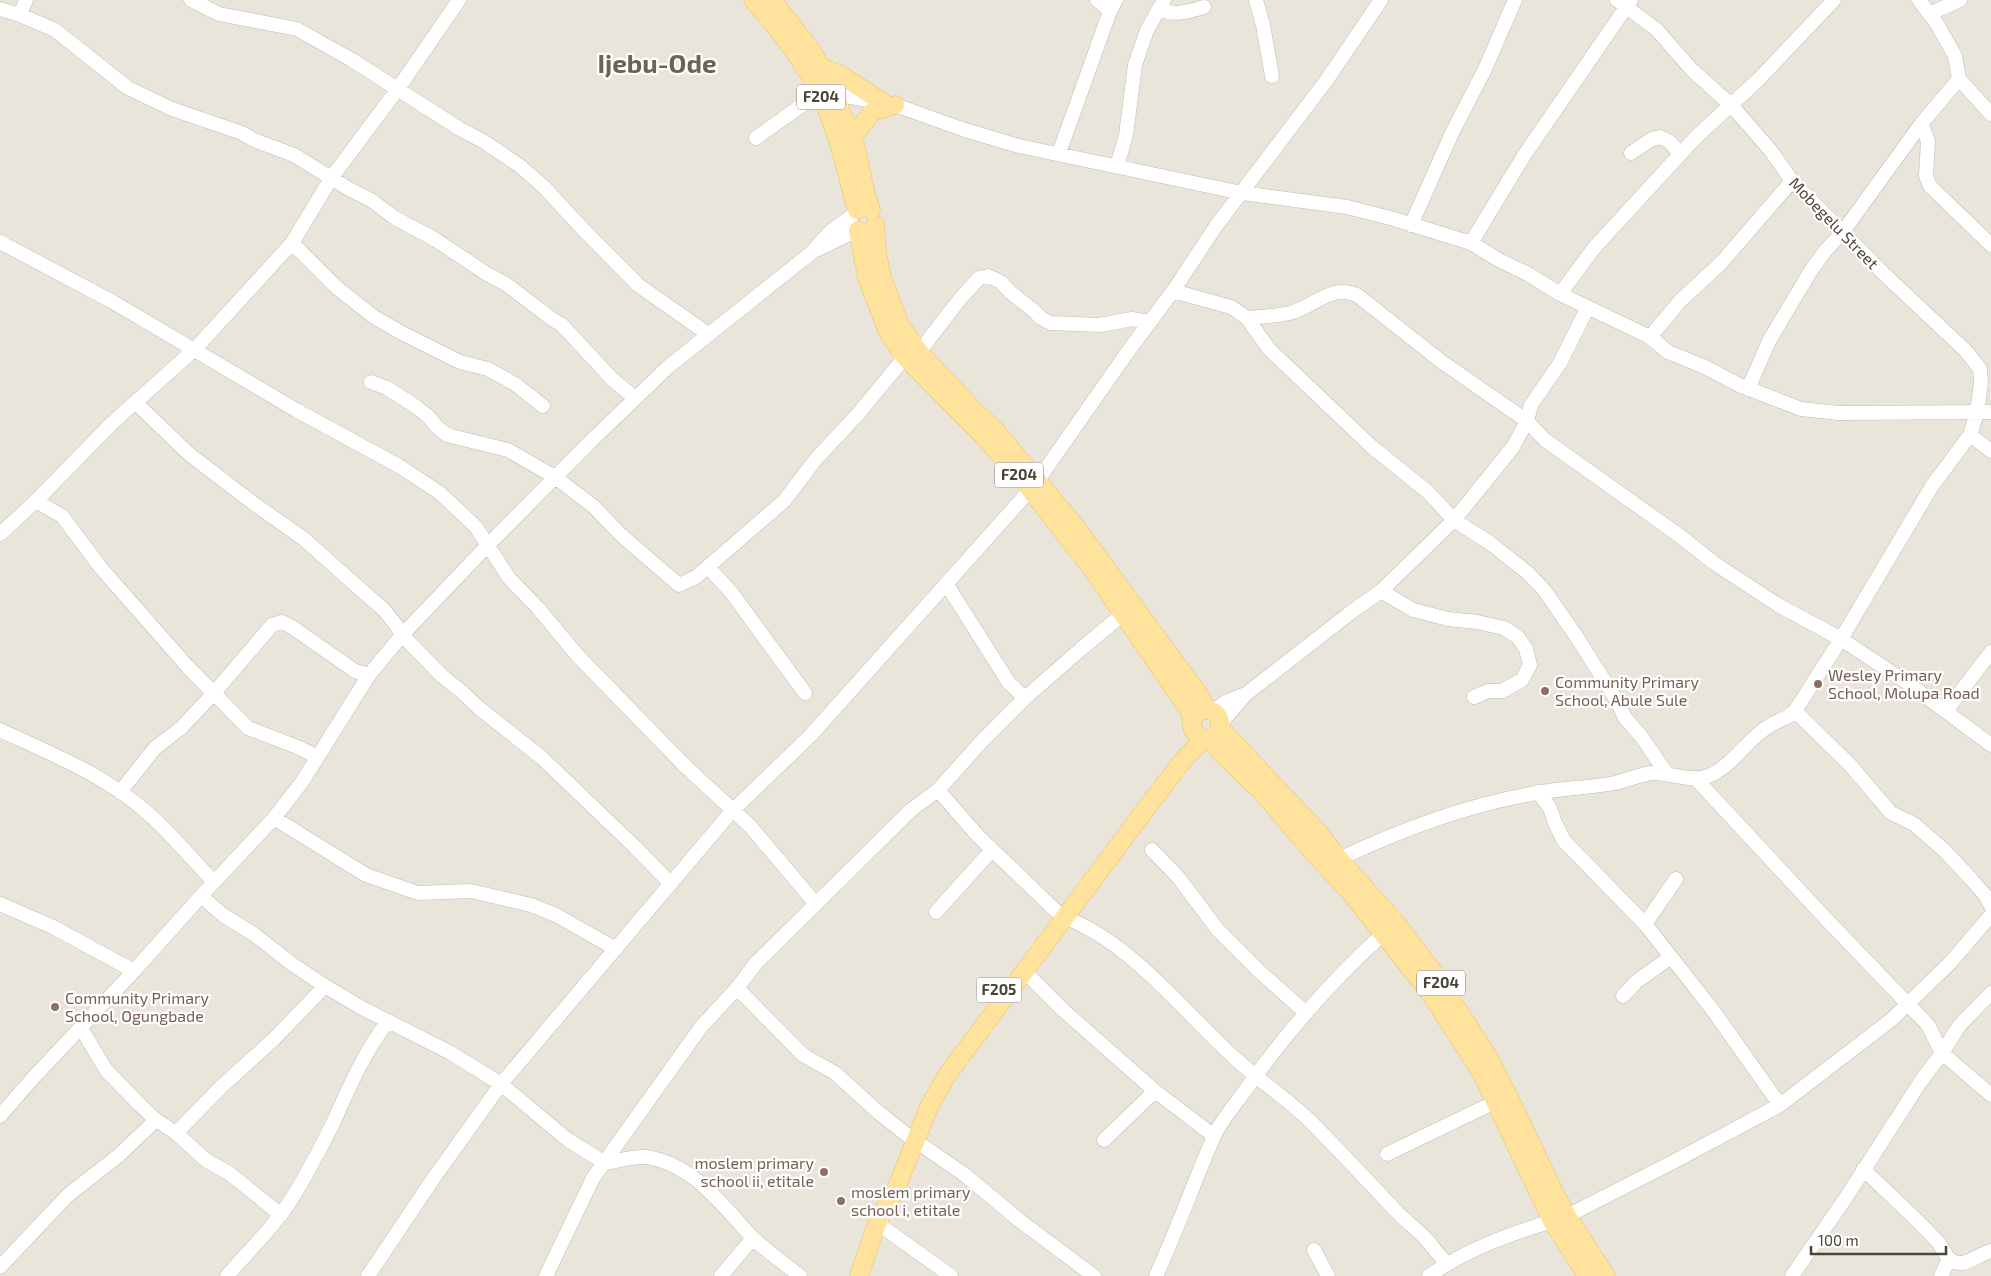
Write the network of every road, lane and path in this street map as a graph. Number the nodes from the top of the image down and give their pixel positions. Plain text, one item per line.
1 (26, 0) edge
2 (192, 0) edge
3 (459, 0) edge
4 (754, 0) edge
5 (772, 0) edge
6 (1097, 0) edge
7 (1256, 0) edge
8 (1381, 0) edge
9 (1515, 0) edge
10 (1834, 0) edge
11 (1919, 0) edge
12 (1960, 0) edge
13 (1625, 2) edge
14 (1113, 5) edge
15 (1162, 5) edge
16 (1204, 7) dead end
17 (0, 9) edge
18 (1929, 14) junction
19 (20, 15) junction
20 (820, 67) junction
21 (1272, 76) dead end
22 (1959, 79) junction
23 (398, 90) junction
24 (827, 93) junction
25 (890, 104) junction
26 (1731, 105) junction
27 (1991, 114) edge
28 (1921, 124) junction
29 (756, 138) dead end
30 (852, 138) junction
31 (1631, 152) dead end
32 (1059, 153) junction
33 (1680, 154) junction
34 (1117, 166) junction
35 (332, 177) junction
36 (1792, 181) junction
37 (1242, 193) junction
38 (861, 220) junction
39 (1411, 225) junction
40 (1842, 233) junction
41 (0, 242) edge
42 (292, 243) junction
43 (1471, 243) junction
44 (1991, 245) edge
45 (1173, 291) junction
46 (1560, 294) junction
47 (1588, 307) junction
48 (1247, 318) junction
49 (1150, 322) junction
50 (708, 334) junction
51 (1650, 337) junction
52 (194, 350) junction
53 (912, 354) junction
54 (371, 382) dead end
55 (1748, 389) junction
56 (635, 398) junction
57 (135, 402) junction
58 (543, 406) dead end
59 (1984, 413) edge
60 (1528, 421) junction
61 (1970, 435) junction
62 (1991, 451) edge
63 (555, 477) junction
64 (1034, 485) junction
65 (36, 501) junction
66 (1454, 520) junction
67 (2, 529) edge
68 (487, 546) junction
69 (708, 567) junction
70 (947, 585) junction
71 (1381, 591) junction
72 (1123, 614) junction
73 (402, 635) junction
74 (1841, 639) junction
75 (1991, 652) edge
76 (369, 676) junction
77 (214, 693) junction
78 (805, 693) dead end
79 (1474, 697) dead end
80 (1025, 698) junction
81 (1795, 711) junction
82 (1946, 711) junction
83 (1207, 725) junction
84 (0, 730) edge
85 (1991, 745) edge
86 (317, 758) junction
87 (1667, 774) junction
88 (1695, 778) junction
89 (938, 790) junction
90 (120, 792) junction
91 (1538, 792) junction
92 (732, 811) junction
93 (274, 818) junction
94 (992, 850) junction
95 (1152, 850) dead end
96 (1339, 859) junction
97 (1676, 879) dead end
98 (214, 882) junction
99 (671, 884) junction
100 (201, 896) junction
101 (815, 903) junction
102 (0, 904) edge
103 (1991, 906) edge
104 (936, 912) dead end
105 (1060, 914) junction
106 (1991, 915) edge
107 (1644, 924) junction
108 (1384, 933) junction
109 (616, 949) junction
110 (1671, 957) junction
111 (134, 971) junction
112 (1024, 971) junction
113 (325, 986) junction
114 (737, 988) junction
115 (1991, 993) edge
116 (1623, 996) dead end
117 (1908, 1004) junction
118 (1305, 1012) junction
119 (388, 1021) junction
120 (81, 1028) junction
121 (1942, 1053) junction
122 (1256, 1075) junction
123 (501, 1084) junction
124 (1154, 1091) junction
125 (1991, 1095) edge
126 (1495, 1102) junction
127 (1780, 1105) junction
128 (0, 1116) edge
129 (156, 1120) junction
130 (176, 1133) junction
131 (1214, 1136) junction
132 (911, 1138) junction
133 (1104, 1140) dead end
134 (1387, 1154) dead end
135 (604, 1163) junction
136 (1863, 1169) junction
137 (281, 1214) junction
138 (1560, 1218) junction
139 (877, 1223) junction
140 (753, 1238) junction
141 (1314, 1250) dead end
142 (1991, 1251) edge
143 (1949, 1259) junction
144 (1447, 1263) junction
145 (0, 1267) edge
146 (227, 1276) edge
147 (368, 1276) edge
148 (546, 1276) edge
149 (721, 1276) edge
150 (800, 1276) edge
151 (852, 1276) edge
152 (859, 1276) edge
153 (951, 1276) edge
154 (1094, 1276) edge
155 (1156, 1276) edge
156 (1328, 1276) edge
157 (1429, 1276) edge
158 (1587, 1276) edge
159 (1606, 1276) edge
160 (1792, 1276) edge
161 (1941, 1276) edge

1 - 19 street
2 - 23 street
3 - 23 street
4 - 24 main road, F204
5 - 20 main road, F204
6 - 14 street
7 - 21 street
8 - 37 street
9 - 39 street
10 - 26 street
11 - 18 street
12 - 18 street
13 - 26 street, Mobegelu Street
13 - 43 street
14 - 32 street
15 - 16 street
15 - 34 street
17 - 19 street
18 - 22 street
19 - 35 street
20 - 24 main road, F204
20 - 25 main road
22 - 27 street
22 - 28 street
23 - 35 street
23 - 50 street
24 - 25 street
24 - 29 street
24 - 30 main road, F204
24 - 38 main road, F204
25 - 30 main road
25 - 32 street
26 - 33 street
26 - 36 street, Mobegelu Street
28 - 40 street
28 - 44 street
30 - 38 main road, F204
31 - 33 street
32 - 34 street
33 - 46 street
34 - 37 street
35 - 42 street
35 - 56 street
36 - 40 street, Mobegelu Street
36 - 51 street
37 - 39 street
37 - 45 street
38 - 50 street
38 - 53 main road, F204
39 - 43 street
40 - 55 street
40 - 59 street, Mobegelu Street
41 - 52 street
42 - 52 street
42 - 58 street
43 - 46 street
45 - 48 street
45 - 49 street
46 - 47 street
47 - 51 street
47 - 60 street
48 - 60 street
48 - 66 street
49 - 53 street
49 - 64 street
50 - 56 street
51 - 55 street
52 - 57 street
52 - 68 street
53 - 64 main road, F204
53 - 69 street
54 - 63 street
55 - 59 street
56 - 63 street
57 - 65 street
57 - 73 street
59 - 61 street, Mobegelu Street
60 - 66 street
60 - 74 street
61 - 62 street
61 - 74 street, Mobegelu Street
63 - 68 street
63 - 69 street
64 - 70 street
64 - 72 main road, F204
64 - 83 main road, F204
65 - 67 street
65 - 77 street
66 - 71 street
66 - 87 street
68 - 73 street
68 - 92 street
69 - 78 street
70 - 80 street
70 - 92 street
71 - 79 street
71 - 83 street
72 - 80 street
72 - 83 main road, F204
73 - 76 street
73 - 99 street
74 - 81 street, Mobegelu Street
74 - 82 street
75 - 82 street
76 - 77 street
76 - 86 street
77 - 86 street
77 - 90 street
80 - 89 street
81 - 88 street
81 - 103 street
82 - 85 street
83 - 96 main road, F204
83 - 105 main road, F205
83 - 108 main road, F204
84 - 90 street
86 - 93 street
87 - 88 street
87 - 91 street
88 - 117 street
89 - 94 street
89 - 101 street
90 - 98 street
91 - 96 street
91 - 107 street
92 - 99 street
92 - 101 street
93 - 98 street
93 - 109 street
94 - 104 street
94 - 105 street
95 - 118 street
96 - 138 main road, F204
97 - 107 street
98 - 100 street
99 - 109 street
100 - 111 street
100 - 113 street
101 - 114 street
102 - 111 street
105 - 112 main road, F205
105 - 122 street
105 - 132 main road, F205
106 - 117 street
107 - 110 street
108 - 118 street
108 - 126 main road, F204
109 - 123 street
110 - 116 street
110 - 127 street
111 - 120 street
112 - 124 street
112 - 132 main road, F205
113 - 119 street
113 - 130 street
114 - 132 street
114 - 135 street
115 - 121 street
117 - 121 street
117 - 127 street
118 - 122 street
119 - 123 street
119 - 137 street
120 - 128 street
120 - 129 street
121 - 125 street
121 - 136 street
122 - 131 street
122 - 144 street
123 - 135 street
123 - 147 street
124 - 131 street
124 - 133 street
126 - 134 street
126 - 138 main road, F204
127 - 138 street
129 - 130 street
129 - 145 street
130 - 137 street
131 - 155 street
132 - 139 main road, F205
132 - 151 main road, F205
132 - 154 street
135 - 140 street
135 - 148 street
136 - 143 street
136 - 160 street
137 - 146 street
138 - 144 street
138 - 158 main road, F204
138 - 159 main road, F204
139 - 152 main road, F205
139 - 153 street
140 - 149 street
140 - 150 street
141 - 156 street
142 - 143 street
143 - 161 street
144 - 157 street

